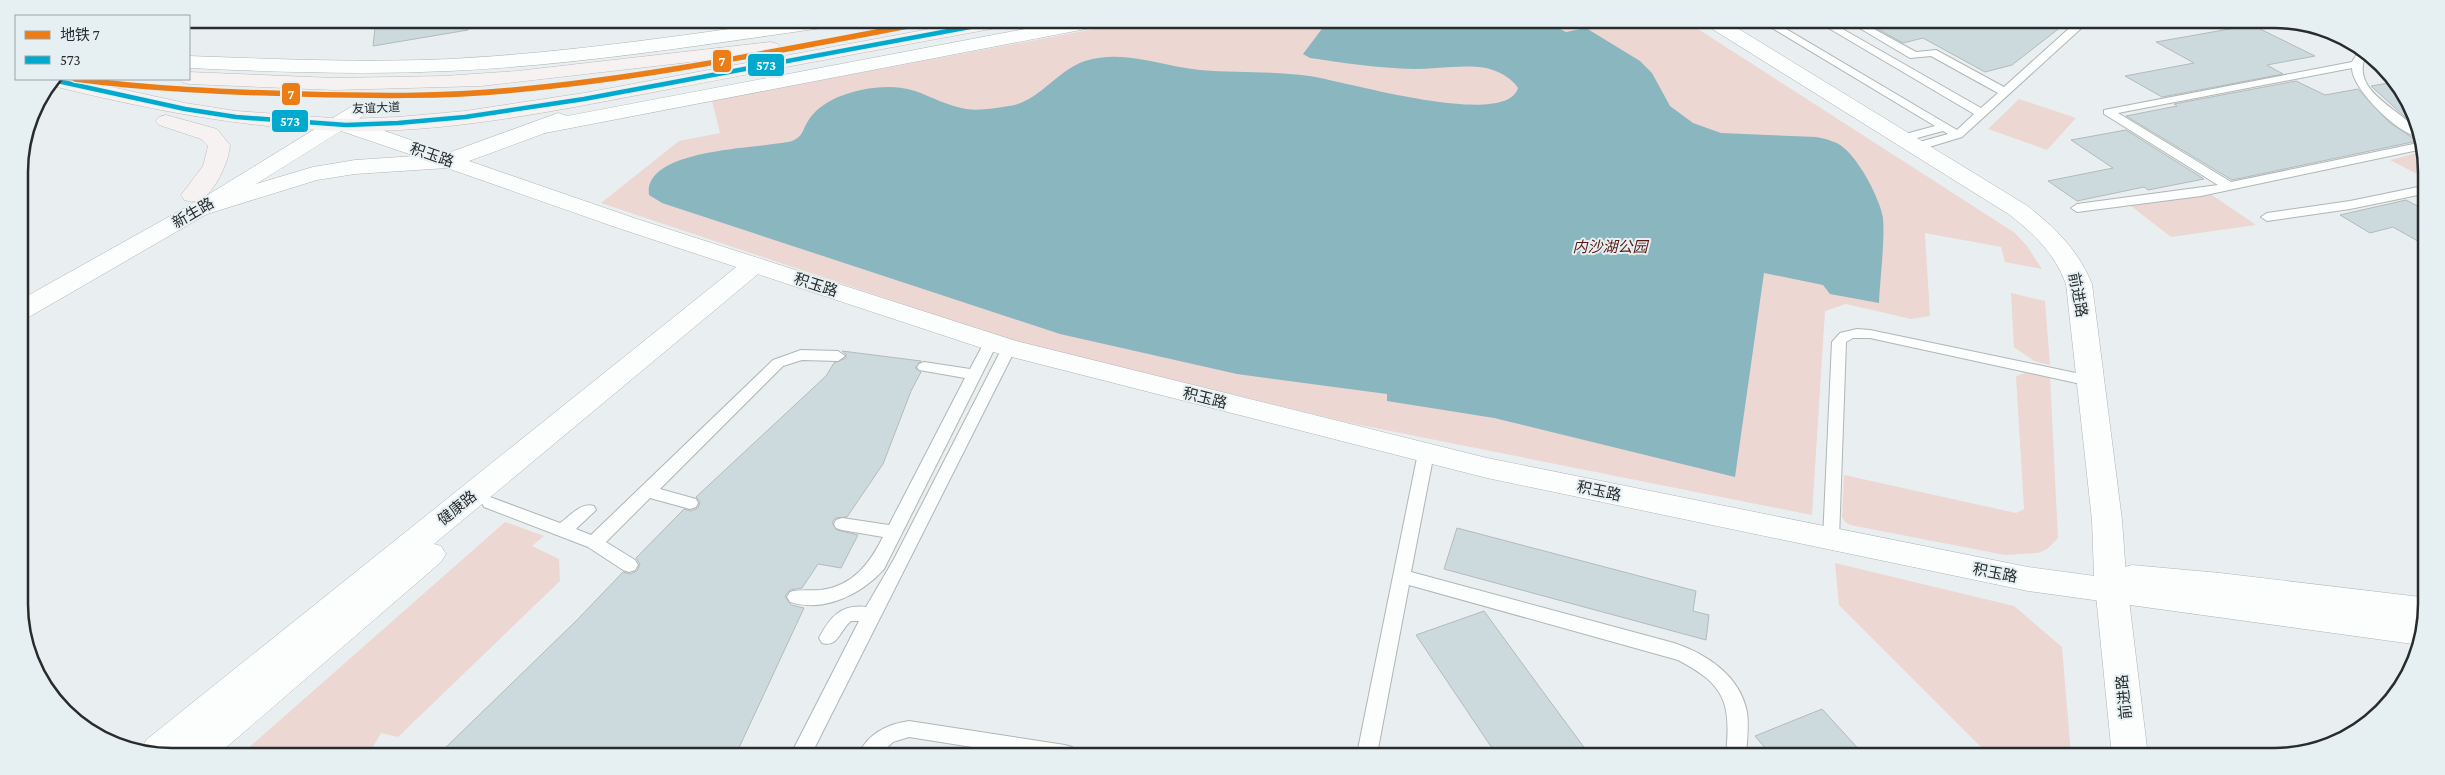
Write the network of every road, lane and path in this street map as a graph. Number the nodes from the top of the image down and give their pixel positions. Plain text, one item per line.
1 (784, 27) edge
2 (893, 27) edge
3 (970, 27) edge
4 (1065, 27) edge
5 (1724, 27) edge
6 (1778, 27) edge
7 (1833, 27) edge
8 (1863, 27) edge
9 (2079, 27) edge
10 (780, 48) junction
11 (2360, 57) edge
12 (190, 62) edge
13 (2357, 64) junction
14 (190, 78) edge
15 (125, 80) edge
16 (59, 81) edge
17 (2006, 93) junction
18 (48, 97) edge
19 (584, 100) junction
20 (1982, 114) junction
21 (344, 117) junction
22 (310, 123) junction
23 (543, 127) junction
24 (1944, 127) junction
25 (2411, 127) edge
26 (1958, 135) junction
27 (1909, 143) junction
28 (2415, 148) edge
29 (447, 161) junction
30 (2229, 186) junction
31 (2418, 191) edge
32 (197, 202) junction
33 (2077, 208) dead end
34 (2266, 217) dead end
35 (762, 268) junction
36 (28, 287) edge
37 (28, 306) edge
38 (1000, 345) junction
39 (838, 356) dead end
40 (924, 367) dead end
41 (974, 374) junction
42 (2090, 381) junction
43 (1426, 453) junction
44 (647, 491) junction
45 (690, 503) dead end
46 (490, 504) junction
47 (588, 510) dead end
48 (842, 524) dead end
49 (562, 531) junction
50 (894, 532) junction
51 (1831, 539) junction
52 (594, 543) junction
53 (630, 565) dead end
54 (1402, 576) junction
55 (2103, 585) junction
56 (796, 597) dead end
57 (2417, 610) edge
58 (871, 616) junction
59 (2415, 631) edge
60 (828, 638) dead end
61 (164, 747) edge
62 (1368, 747) edge
63 (1736, 747) edge
64 (2129, 747) edge
65 (200, 748) edge
66 (804, 748) edge
67 (873, 748) edge
68 (1029, 748) edge

1 - 12 main road
2 - 10 main road, 友谊大道
3 - 19 main road, 友谊大道
4 - 23 main road
5 - 27 main road, 前进路
6 - 24 lane
7 - 20 lane
8 - 17 lane
9 - 17 lane
10 - 14 main road
10 - 21 main road, 友谊大道
11 - 13 lane
13 - 25 lane
13 - 30 lane
15 - 21 main road, 友谊大道
16 - 22 main road
17 - 20 lane
18 - 32 main road
19 - 21 main road, 友谊大道
19 - 23 main road
20 - 26 lane
21 - 22 main road, 新生路
21 - 29 main road, 积玉路
21 - 32 main road, 新生路
22 - 32 main road, 新生路
23 - 29 main road
24 - 26 lane
24 - 27 lane
26 - 27 lane
27 - 42 main road, 前进路
28 - 30 lane
29 - 32 main road
29 - 35 main road, 积玉路
30 - 33 lane
31 - 34 lane
32 - 36 main road, 新生路
32 - 37 main road, 新生路
35 - 38 main road, 积玉路
35 - 46 main road, 健康路
35 - 61 main road, 健康路
38 - 41 lane
38 - 43 main road, 积玉路
38 - 58 lane
39 - 44 lane
40 - 41 lane
41 - 50 lane
42 - 51 lane
42 - 55 main road, 前进路
43 - 51 main road, 积玉路
43 - 54 lane
44 - 45 lane
44 - 52 lane
46 - 49 lane
46 - 65 main road, 健康路
47 - 49 lane
48 - 50 lane
49 - 52 lane
50 - 56 lane
51 - 55 main road, 积玉路
52 - 53 lane
54 - 62 lane
54 - 63 lane
55 - 57 main road, 积玉路
55 - 59 main road, 积玉路
55 - 64 main road, 前进路
58 - 60 lane
58 - 66 lane
67 - 68 lane

